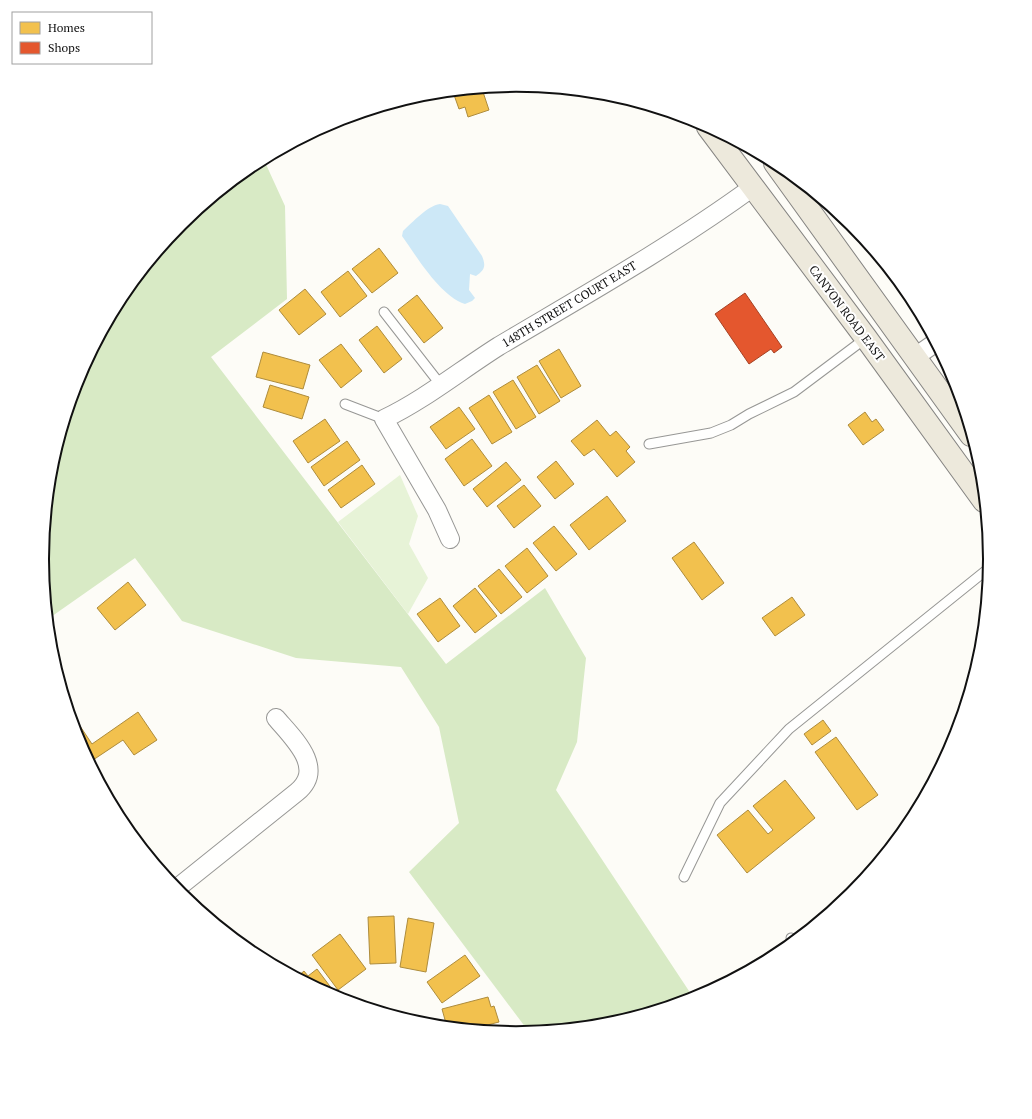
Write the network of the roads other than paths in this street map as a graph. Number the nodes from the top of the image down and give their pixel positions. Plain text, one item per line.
1 (716, 138) edge
2 (787, 180) edge
3 (753, 187) junction
4 (384, 312) dead end
5 (866, 338) junction
6 (931, 346) edge
7 (915, 358) junction
8 (440, 384) junction
9 (345, 404) dead end
10 (384, 419) junction
11 (962, 423) edge
12 (649, 444) dead end
13 (978, 493) edge
14 (450, 539) dead end
15 (983, 573) edge
16 (276, 718) dead end
17 (684, 877) dead end
18 (181, 885) edge

1 - 3 main road, CANYON ROAD EAST
2 - 7 main road
3 - 5 main road, CANYON ROAD EAST
3 - 8 street, 148TH STREET COURT EAST
4 - 8 lane
5 - 12 lane
5 - 13 main road, CANYON ROAD EAST
6 - 7 street
7 - 11 main road
8 - 10 street, 148TH STREET COURT EAST
9 - 10 lane
10 - 14 street
15 - 17 lane
16 - 18 street

